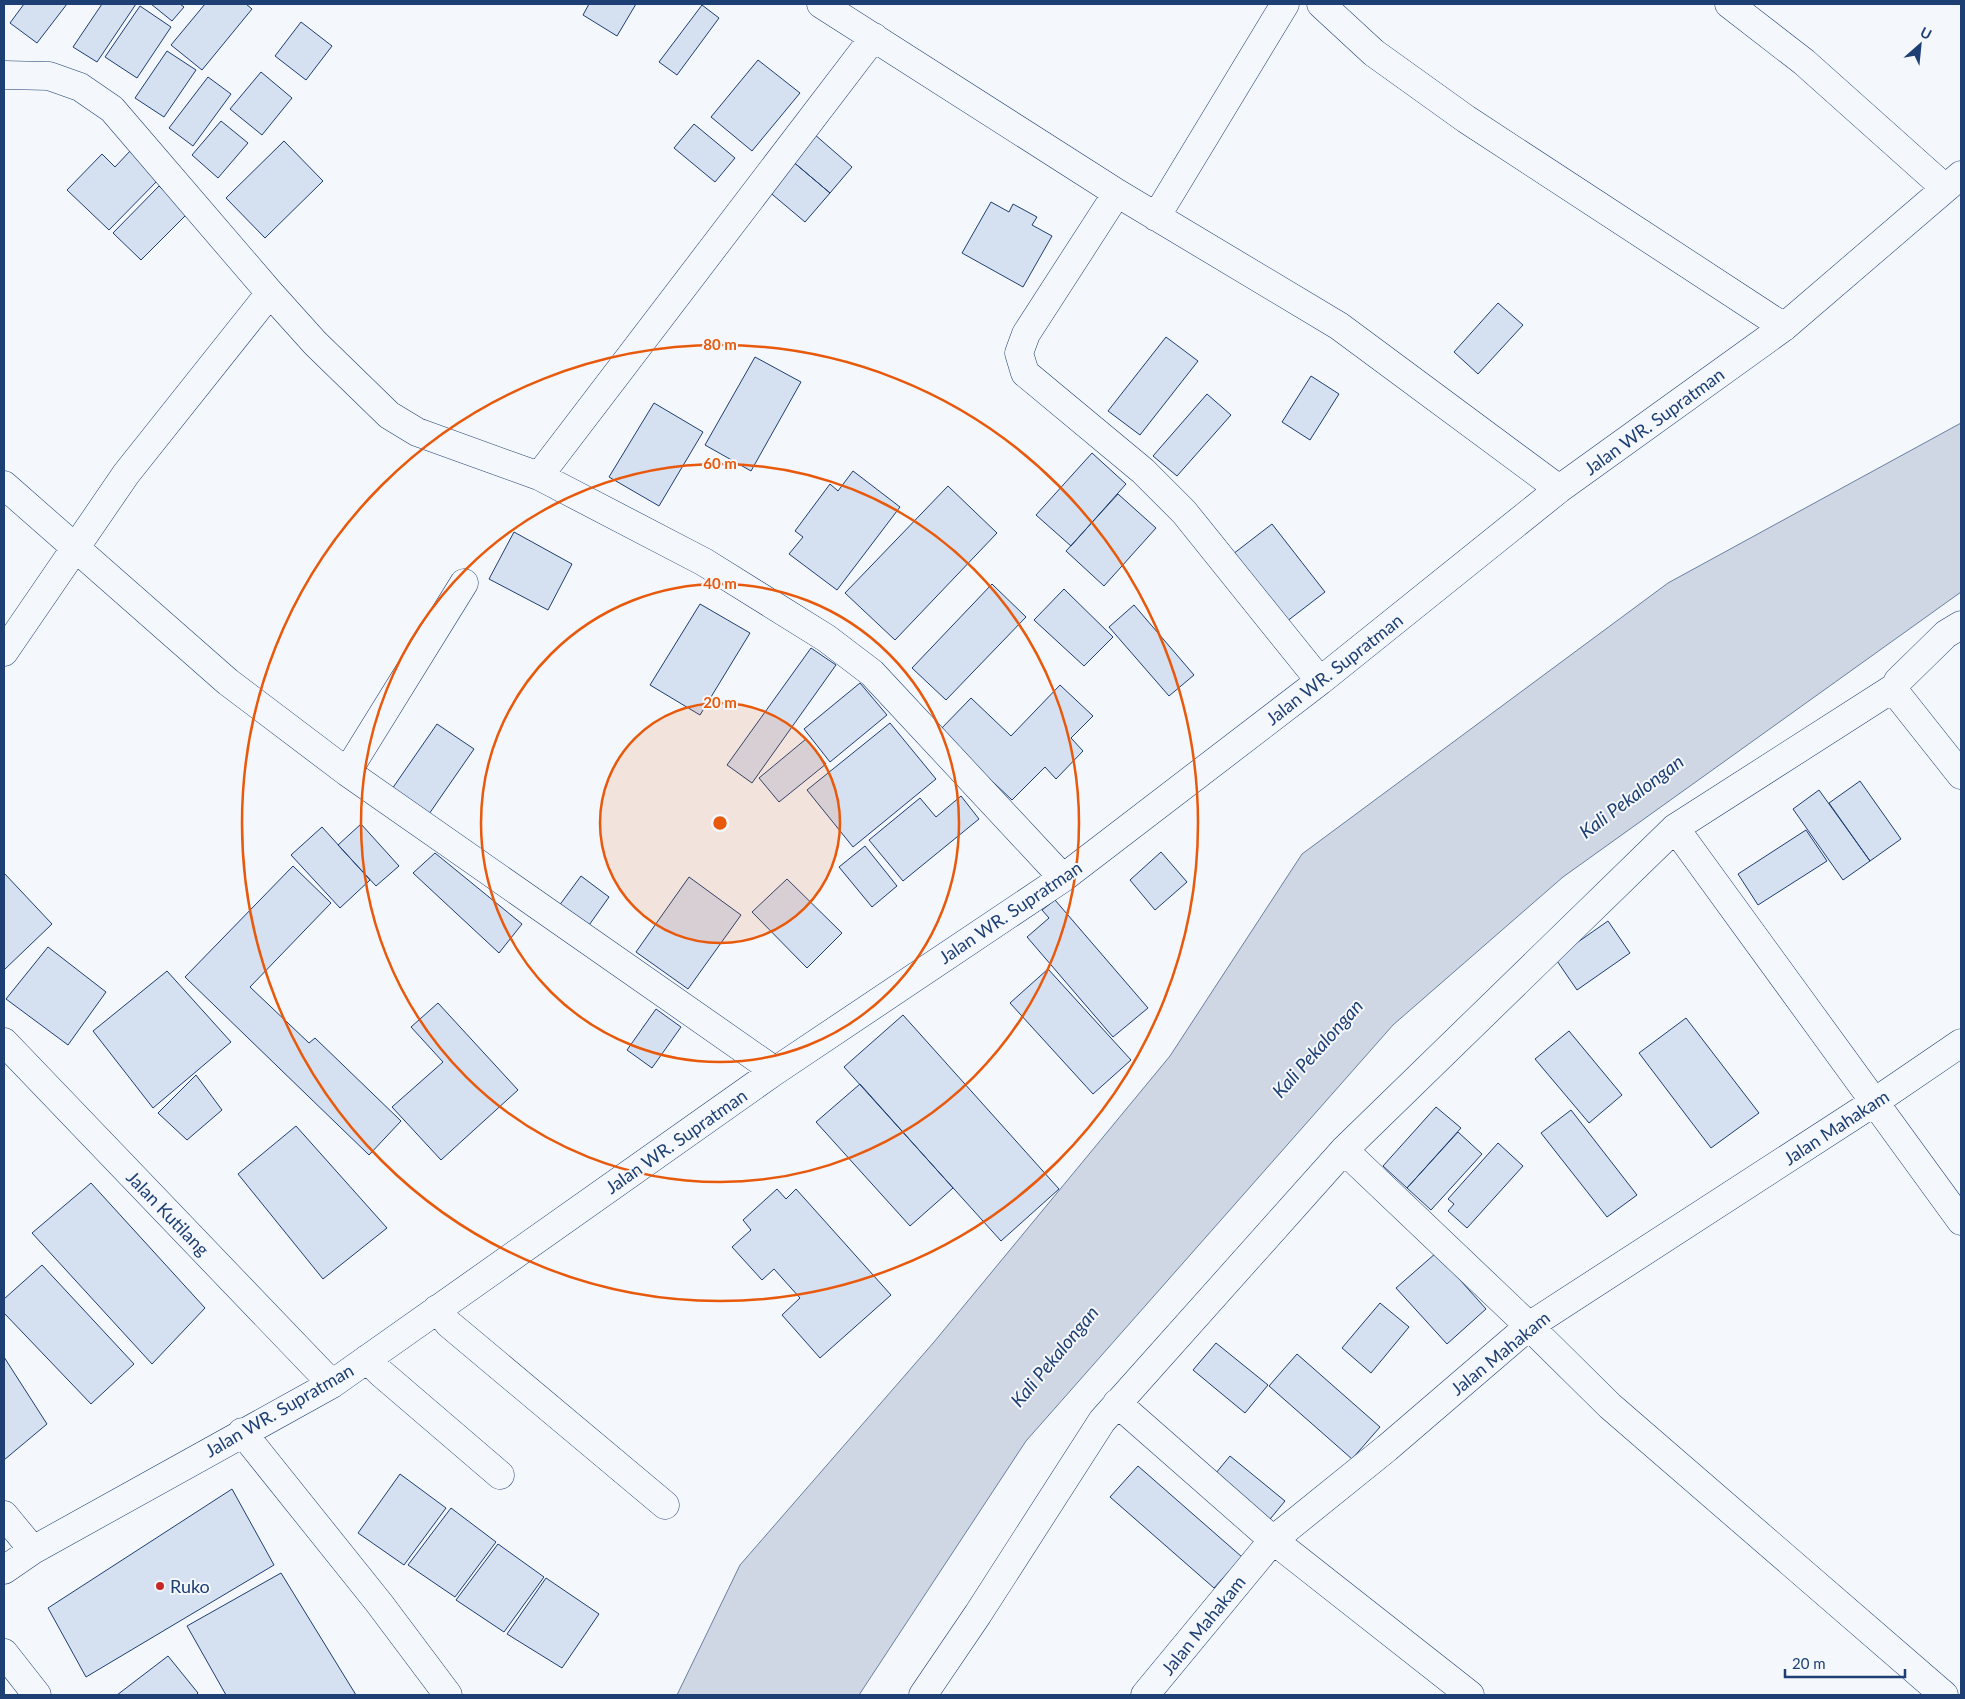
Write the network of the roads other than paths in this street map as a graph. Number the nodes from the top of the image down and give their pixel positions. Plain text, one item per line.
1 (821, 4) edge
2 (1284, 4) edge
3 (1321, 4) edge
4 (1730, 4) edge
5 (874, 37) junction
6 (4, 75) edge
7 (1953, 182) edge
8 (1117, 193) junction
9 (1156, 217) junction
10 (270, 293) junction
11 (1784, 327) junction
12 (538, 476) junction
13 (4, 484) edge
14 (1559, 489) junction
15 (75, 547) junction
16 (464, 583) dead end
17 (1961, 625) edge
18 (4, 652) edge
19 (1320, 682) junction
20 (1895, 687) junction
21 (347, 772) junction
22 (1961, 774) edge
23 (1674, 828) junction
24 (1063, 878) junction
25 (4, 1042) edge
26 (1961, 1043) edge
27 (774, 1071) junction
28 (1873, 1103) junction
29 (1344, 1150) junction
30 (1961, 1222) edge
31 (437, 1309) junction
32 (1529, 1326) junction
33 (367, 1359) junction
34 (332, 1384) junction
35 (1117, 1403) junction
36 (242, 1432) junction
37 (500, 1475) dead end
38 (665, 1505) dead end
39 (4, 1515) edge
40 (1273, 1540) junction
41 (33, 1550) junction
42 (4, 1570) edge
43 (4, 1653) edge
44 (38, 1695) edge
45 (448, 1695) edge
46 (923, 1695) edge
47 (1145, 1695) edge
48 (1470, 1695) edge
49 (1944, 1695) edge

1 - 5 street
2 - 9 street
3 - 11 street
4 - 7 street
5 - 8 street
5 - 12 street
6 - 10 street
7 - 11 street, Jalan WR. Supratman
8 - 9 street
8 - 19 street
9 - 14 street
10 - 12 street
10 - 15 street
11 - 14 street, Jalan WR. Supratman
12 - 24 street
13 - 15 street
14 - 19 street, Jalan WR. Supratman
15 - 18 street
15 - 21 street
16 - 21 street
17 - 20 street
19 - 24 street, Jalan WR. Supratman
20 - 22 street
20 - 23 street
21 - 27 street
23 - 28 street
23 - 29 street
24 - 27 street, Jalan WR. Supratman
25 - 34 street, Jalan Kutilang
26 - 28 street, Jalan Mahakam
27 - 31 street, Jalan WR. Supratman
28 - 30 street
28 - 32 street, Jalan Mahakam
29 - 32 street
29 - 35 street
31 - 33 street, Jalan WR. Supratman
31 - 38 street
32 - 40 street, Jalan Mahakam
32 - 49 street
33 - 34 street, Jalan WR. Supratman
33 - 37 street
34 - 36 street, Jalan WR. Supratman
35 - 40 street
35 - 46 street
36 - 41 street, Jalan WR. Supratman
36 - 45 street
39 - 41 street
40 - 47 street, Jalan Mahakam
40 - 48 street
41 - 42 street, Jalan WR. Supratman
43 - 44 street

